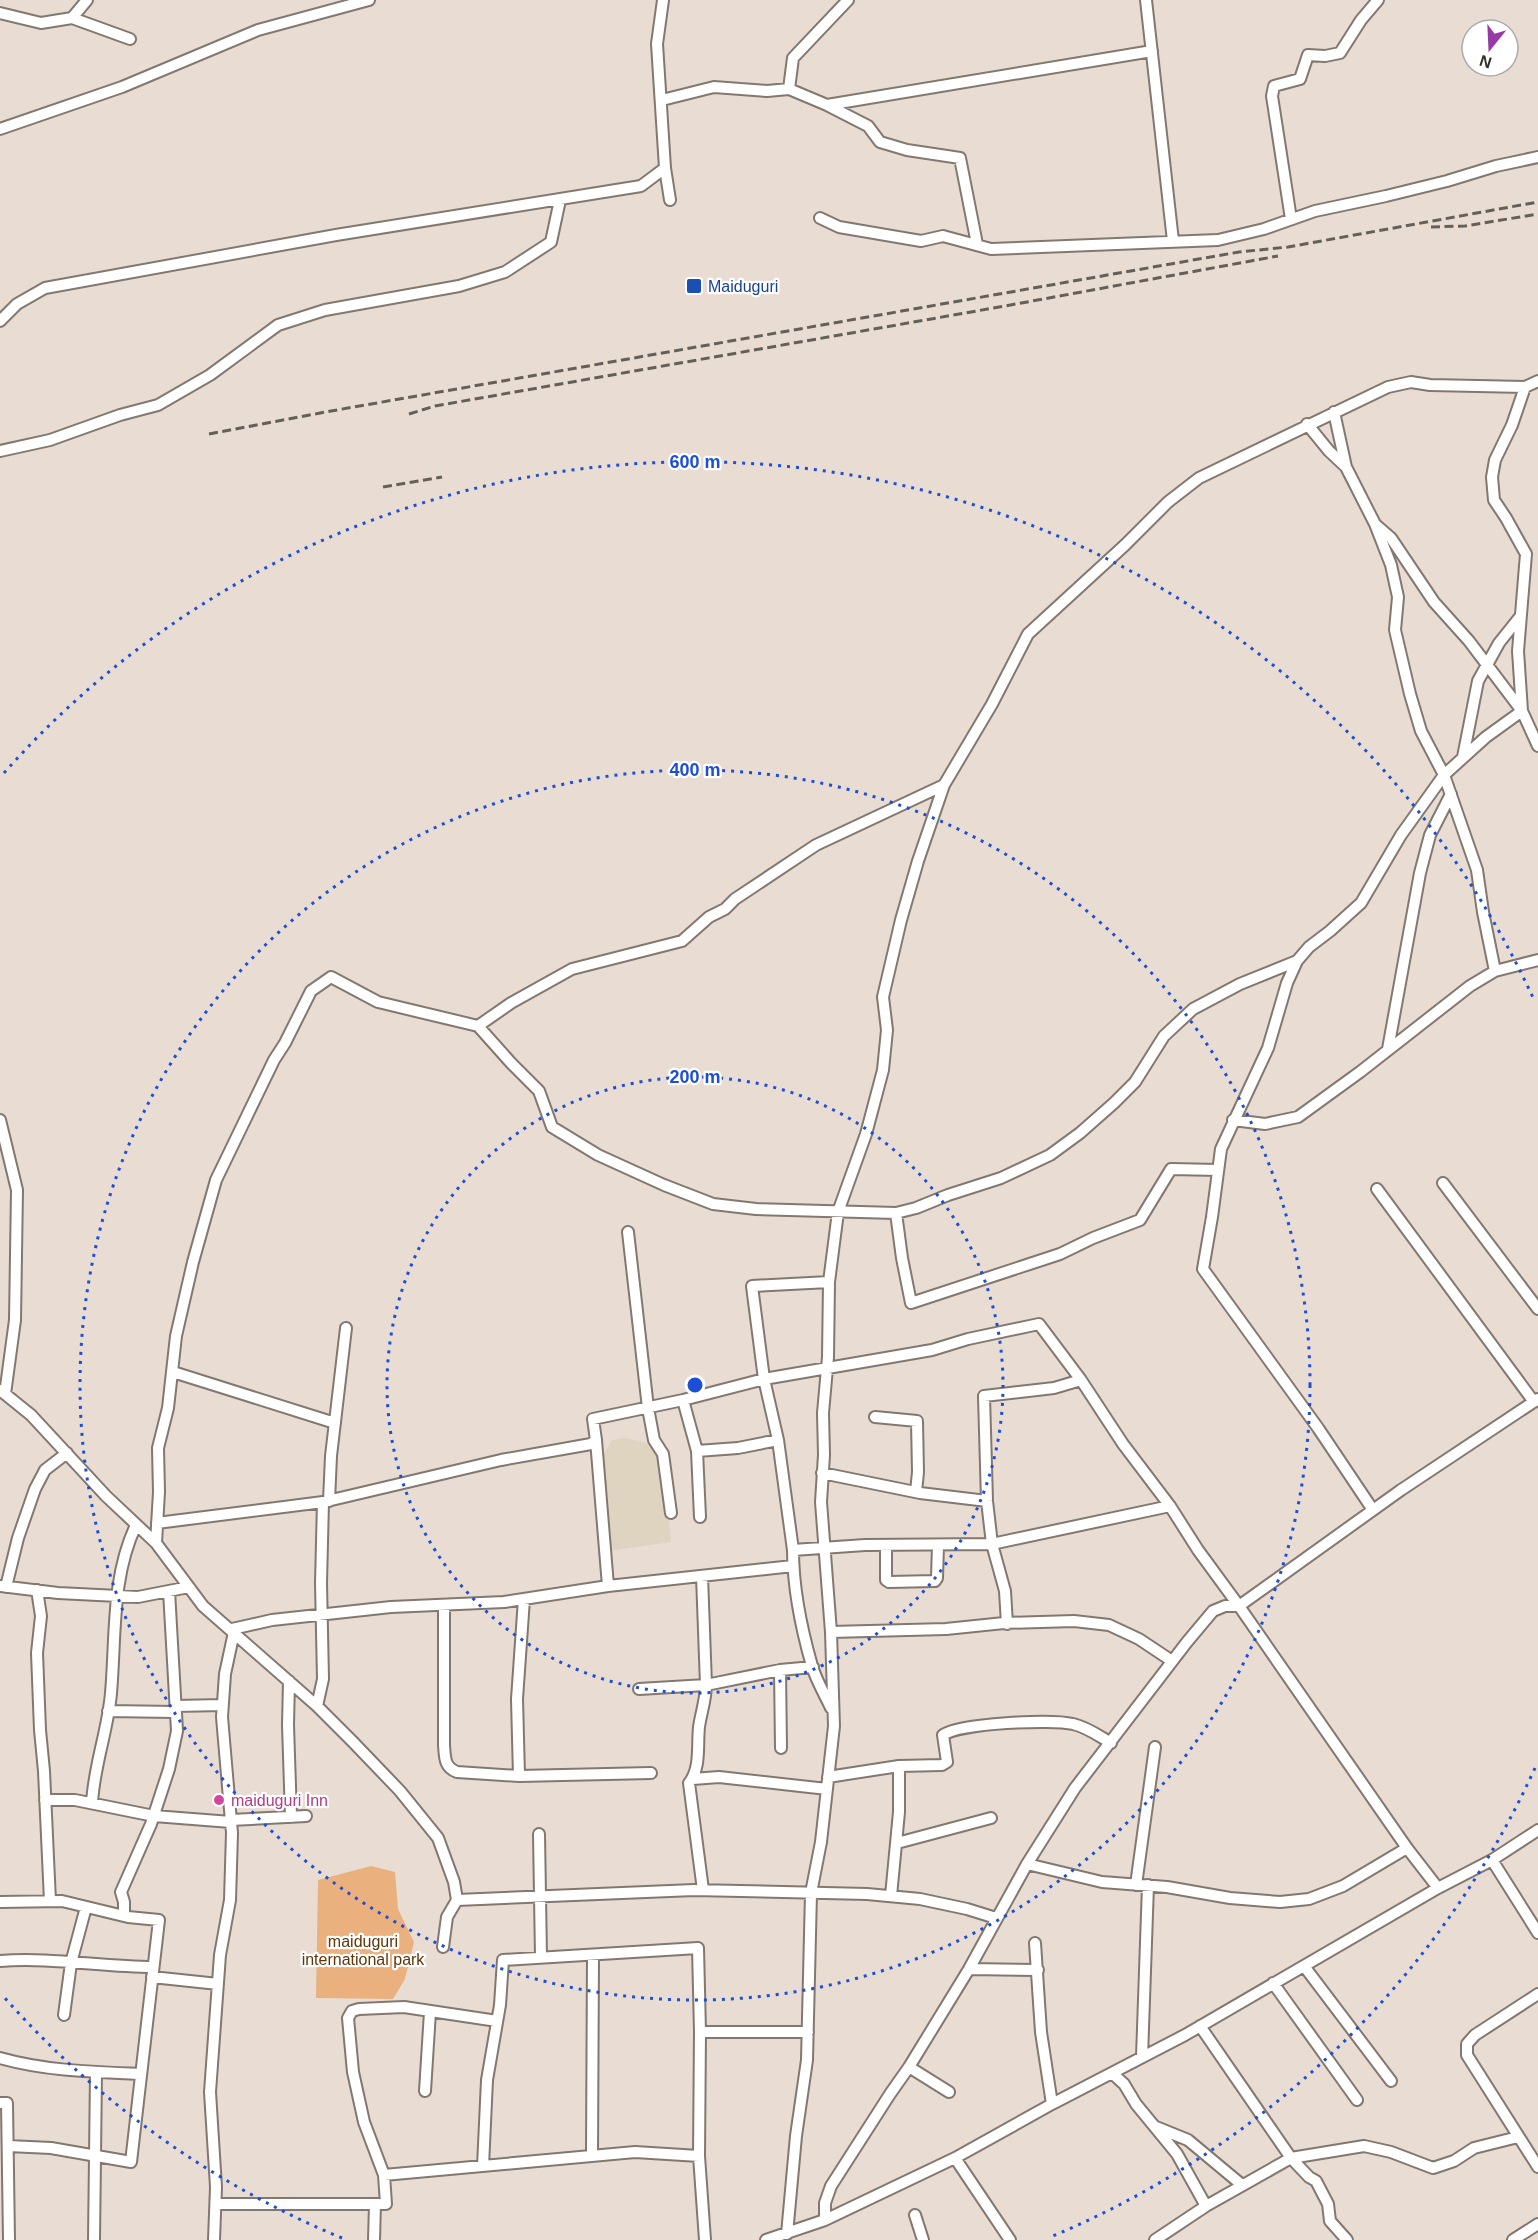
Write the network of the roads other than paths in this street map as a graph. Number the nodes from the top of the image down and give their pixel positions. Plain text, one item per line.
1 (87, 0) edge
2 (369, 0) edge
3 (663, 0) edge
4 (848, 0) edge
5 (1146, 0) edge
6 (1378, 0) edge
7 (0, 13) edge
8 (72, 18) junction
9 (130, 39) dead end
10 (1152, 51) junction
11 (789, 89) junction
12 (662, 100) junction
13 (827, 105) junction
14 (0, 129) edge
15 (1538, 157) edge
16 (665, 168) junction
17 (560, 200) junction
18 (670, 200) dead end
19 (820, 218) dead end
20 (1291, 219) junction
21 (1173, 241) junction
22 (977, 244) junction
23 (0, 321) edge
24 (1538, 381) edge
25 (1525, 387) junction
26 (1334, 412) junction
27 (1307, 424) junction
28 (0, 450) edge
29 (1346, 467) junction
30 (1375, 524) junction
31 (1520, 618) junction
32 (1487, 666) junction
33 (1522, 711) junction
34 (1538, 746) edge
35 (1463, 757) junction
36 (1444, 775) junction
37 (944, 785) junction
38 (1451, 794) junction
39 (1538, 960) edge
40 (1297, 961) junction
41 (1495, 970) junction
42 (478, 1026) junction
43 (1388, 1049) junction
44 (0, 1120) edge
45 (1233, 1120) junction
46 (1218, 1170) junction
47 (1443, 1183) dead end
48 (1377, 1189) dead end
49 (838, 1212) junction
50 (896, 1213) junction
51 (628, 1232) dead end
52 (830, 1282) junction
53 (1538, 1309) edge
54 (346, 1328) dead end
55 (826, 1369) junction
56 (173, 1372) junction
57 (764, 1378) junction
58 (1081, 1380) junction
59 (2, 1392) edge
60 (683, 1400) junction
61 (1536, 1401) edge
62 (648, 1408) junction
63 (875, 1417) dead end
64 (334, 1423) junction
65 (596, 1440) junction
66 (778, 1440) junction
67 (697, 1451) junction
68 (67, 1453) junction
69 (822, 1473) junction
70 (916, 1492) junction
71 (987, 1501) junction
72 (326, 1502) junction
73 (1170, 1506) junction
74 (1373, 1510) junction
75 (672, 1513) dead end
76 (700, 1517) dead end
77 (157, 1522) junction
78 (136, 1525) junction
79 (156, 1544) junction
80 (992, 1544) junction
81 (886, 1545) junction
82 (938, 1545) junction
83 (823, 1547) junction
84 (793, 1550) junction
85 (793, 1566) junction
86 (702, 1576) junction
87 (3, 1586) edge
88 (608, 1586) junction
89 (189, 1587) junction
90 (38, 1590) junction
91 (169, 1591) junction
92 (116, 1596) junction
93 (524, 1599) junction
94 (444, 1605) junction
95 (1239, 1606) junction
96 (323, 1614) junction
97 (1007, 1624) junction
98 (233, 1631) junction
99 (831, 1632) junction
100 (1172, 1661) junction
101 (813, 1667) junction
102 (780, 1671) junction
103 (289, 1681) junction
104 (706, 1685) junction
105 (639, 1689) dead end
106 (223, 1705) junction
107 (317, 1706) junction
108 (175, 1709) junction
109 (108, 1711) junction
110 (833, 1713) junction
111 (1111, 1743) junction
112 (1155, 1747) dead end
113 (781, 1748) dead end
114 (899, 1766) junction
115 (651, 1773) dead end
116 (519, 1776) junction
117 (693, 1779) junction
118 (827, 1783) junction
119 (45, 1800) junction
120 (92, 1803) junction
121 (154, 1816) junction
122 (306, 1816) dead end
123 (291, 1817) junction
124 (991, 1818) dead end
125 (231, 1821) junction
126 (1538, 1830) edge
127 (539, 1834) dead end
128 (897, 1843) junction
129 (1407, 1848) junction
130 (1492, 1860) junction
131 (1027, 1864) junction
132 (1142, 1885) junction
133 (1438, 1888) junction
134 (703, 1890) junction
135 (811, 1893) junction
136 (540, 1896) junction
137 (891, 1896) junction
138 (457, 1900) junction
139 (50, 1901) junction
140 (0, 1902) edge
141 (86, 1907) junction
142 (124, 1916) junction
143 (996, 1918) junction
144 (1538, 1933) edge
145 (1035, 1943) dead end
146 (443, 1947) dead end
147 (592, 1956) junction
148 (541, 1957) junction
149 (0, 1961) edge
150 (71, 1963) junction
151 (1304, 1966) junction
152 (969, 1969) junction
153 (1038, 1970) junction
154 (152, 1972) junction
155 (1273, 1983) junction
156 (218, 1984) junction
157 (1538, 1994) edge
158 (430, 2012) junction
159 (64, 2015) dead end
160 (497, 2021) junction
161 (1200, 2026) junction
162 (700, 2032) junction
163 (808, 2032) junction
164 (1142, 2057) junction
165 (0, 2058) edge
166 (909, 2067) junction
167 (96, 2073) junction
168 (141, 2074) junction
169 (1113, 2074) junction
170 (1392, 2081) dead end
171 (425, 2091) dead end
172 (949, 2092) dead end
173 (1356, 2100) dead end
174 (0, 2103) edge
175 (1052, 2104) junction
176 (1156, 2127) junction
177 (1518, 2137) junction
178 (8, 2146) junction
179 (95, 2155) junction
180 (592, 2155) junction
181 (699, 2156) junction
182 (955, 2158) junction
183 (1291, 2158) junction
184 (483, 2166) junction
185 (1538, 2167) edge
186 (384, 2175) junction
187 (1242, 2185) junction
188 (216, 2204) junction
189 (375, 2204) junction
190 (1206, 2206) junction
191 (3, 2211) edge
192 (915, 2215) dead end
193 (825, 2220) junction
194 (1538, 2224) edge
195 (787, 2234) junction
196 (1341, 2238) edge
197 (9, 2240) edge
198 (94, 2240) edge
199 (214, 2240) edge
200 (374, 2240) edge
201 (705, 2240) edge
202 (766, 2240) edge
203 (923, 2240) edge
204 (1010, 2240) edge
205 (1155, 2240) edge
206 (1513, 2240) edge

1 - 8 street
2 - 14 street
3 - 12 street
4 - 11 street
5 - 10 street
6 - 20 street
7 - 8 street
8 - 9 street
10 - 13 street
10 - 21 street
11 - 12 street
11 - 13 street
12 - 16 street
13 - 22 street
15 - 20 street
16 - 17 street
16 - 18 street
17 - 23 street
17 - 28 street
19 - 22 street
20 - 21 street
21 - 22 street
24 - 25 street
25 - 26 street
25 - 31 street
26 - 27 street
26 - 29 street
27 - 29 street
27 - 37 street
29 - 30 street
30 - 32 street
30 - 36 street
31 - 32 street
31 - 33 street
32 - 33 street
32 - 35 street
33 - 34 street
33 - 35 street
35 - 36 street
36 - 38 street
36 - 40 street
37 - 42 street
37 - 49 street
38 - 41 street
38 - 43 street
39 - 41 street
40 - 45 street
40 - 50 street
41 - 43 street
42 - 49 street
42 - 56 street
43 - 45 street
44 - 59 street
45 - 46 street
46 - 50 street
46 - 74 street
47 - 53 street
48 - 61 street
49 - 50 street
49 - 52 street
51 - 62 street
52 - 55 street
52 - 57 street
54 - 64 street
55 - 57 street
55 - 58 street
55 - 69 street
56 - 64 street
56 - 77 street
57 - 60 street
57 - 66 street
58 - 71 street
58 - 73 street
59 - 68 street
60 - 62 street
60 - 67 street
61 - 74 street
62 - 65 street
62 - 75 street
63 - 70 street
64 - 72 street
65 - 72 street
65 - 88 street
66 - 67 street
66 - 84 street
67 - 76 street
68 - 78 street
68 - 87 street
69 - 70 street
69 - 83 street
70 - 71 street
71 - 80 street
72 - 77 street
72 - 96 street
73 - 80 street
73 - 95 street
74 - 95 street
77 - 79 street
78 - 79 street
78 - 92 street
79 - 89 street
80 - 82 street
80 - 97 street
81 - 82 street
81 - 82 street
81 - 83 street
83 - 84 street
83 - 99 street
84 - 85 street
85 - 86 street
85 - 101 street
86 - 88 street
86 - 104 street
87 - 90 street
88 - 93 street
89 - 91 street
89 - 98 street
90 - 92 street
90 - 119 street
91 - 92 street
91 - 108 street
92 - 109 street
93 - 94 street
93 - 116 street
94 - 96 street
94 - 116 street
95 - 100 street
95 - 129 street
96 - 98 street
96 - 107 street
97 - 99 street
97 - 100 street
98 - 103 street
98 - 106 street
99 - 110 street
100 - 111 street
101 - 102 street
101 - 110 street
102 - 104 street
102 - 113 street
103 - 107 street
103 - 123 street
104 - 105 street
104 - 117 street
106 - 108 street
106 - 125 street
107 - 138 street
108 - 109 street
108 - 121 street
109 - 120 street
110 - 118 street
111 - 114 street
111 - 131 street
112 - 132 street
114 - 118 street
114 - 128 street
115 - 116 street
117 - 118 street
117 - 134 street
118 - 135 street
119 - 120 street
119 - 139 street
120 - 121 street
121 - 125 street
121 - 142 street
122 - 123 street
123 - 125 street
124 - 128 street
125 - 156 street
126 - 130 street
127 - 136 street
128 - 137 street
129 - 132 street
129 - 133 street
130 - 133 street
130 - 144 street
131 - 132 street
131 - 143 street
132 - 164 street
133 - 151 street
134 - 135 street
134 - 136 street
135 - 137 street
135 - 163 street
136 - 138 street
136 - 148 street
137 - 143 street
138 - 146 street
139 - 140 street
139 - 141 street
141 - 142 street
141 - 150 street
142 - 154 street
143 - 152 street
145 - 153 street
147 - 148 street
147 - 162 street
147 - 180 street
148 - 160 street
149 - 150 street
150 - 154 street
150 - 159 street
151 - 155 street
151 - 170 street
152 - 153 street
152 - 166 street
153 - 175 street
154 - 156 street
154 - 168 street
155 - 161 street
155 - 173 street
156 - 188 street
157 - 177 street
158 - 160 street
158 - 171 street
158 - 186 street
160 - 184 street
161 - 164 street
161 - 183 street
162 - 163 street
162 - 181 street
163 - 195 street
164 - 169 street
165 - 167 street
166 - 172 street
166 - 193 street
167 - 168 street
167 - 179 street
168 - 179 street
169 - 175 street
169 - 176 street
174 - 178 street
175 - 182 street
176 - 187 street
176 - 190 street
177 - 183 street
177 - 185 street
178 - 179 street
178 - 191 street
179 - 198 street
180 - 181 street
180 - 184 street
181 - 201 street
182 - 193 street
182 - 204 street
183 - 187 street
183 - 196 street
184 - 186 street
186 - 189 street
187 - 190 street
188 - 189 street
188 - 199 street
189 - 200 street
190 - 205 street
191 - 197 street
192 - 203 street
193 - 195 street
194 - 206 street
195 - 202 street

